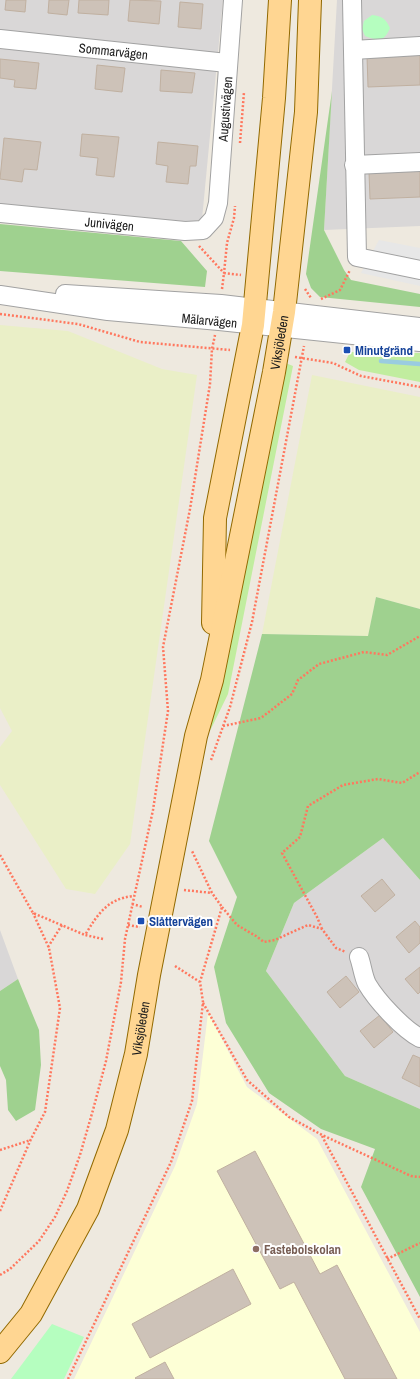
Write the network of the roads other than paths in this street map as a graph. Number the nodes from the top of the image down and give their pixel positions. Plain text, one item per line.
1 (232, 0) edge
2 (280, 0) edge
3 (310, 0) edge
4 (352, 0) edge
5 (0, 39) edge
6 (420, 46) edge
7 (353, 50) junction
8 (227, 63) junction
9 (420, 162) edge
10 (354, 165) junction
11 (0, 213) edge
12 (214, 218) joint
13 (420, 270) edge
14 (0, 290) edge
15 (0, 295) edge
16 (220, 313) junction
17 (254, 317) junction
18 (283, 320) junction
19 (420, 327) edge
20 (420, 342) edge
21 (212, 680) junction
22 (359, 957) road end
23 (420, 1038) edge
24 (0, 1352) edge

1 - 8 street, Augustivägen
2 - 17 main road, Viksjöleden
3 - 18 main road, Viksjöleden
4 - 7 street
5 - 8 street, Sommarvägen
6 - 7 street
7 - 10 street
8 - 12 street, Augustivägen
9 - 10 street
10 - 13 street
11 - 12 street, Junivägen
14 - 16 street, Mälarvägen
15 - 16 street, Mälarvägen
16 - 17 street, Mälarvägen
17 - 18 street, Mälarvägen
17 - 21 main road, Viksjöleden
18 - 19 street, Mälarvägen
18 - 20 street, Mälarvägen
18 - 21 main road, Viksjöleden
21 - 24 main road, Viksjöleden
22 - 23 street

